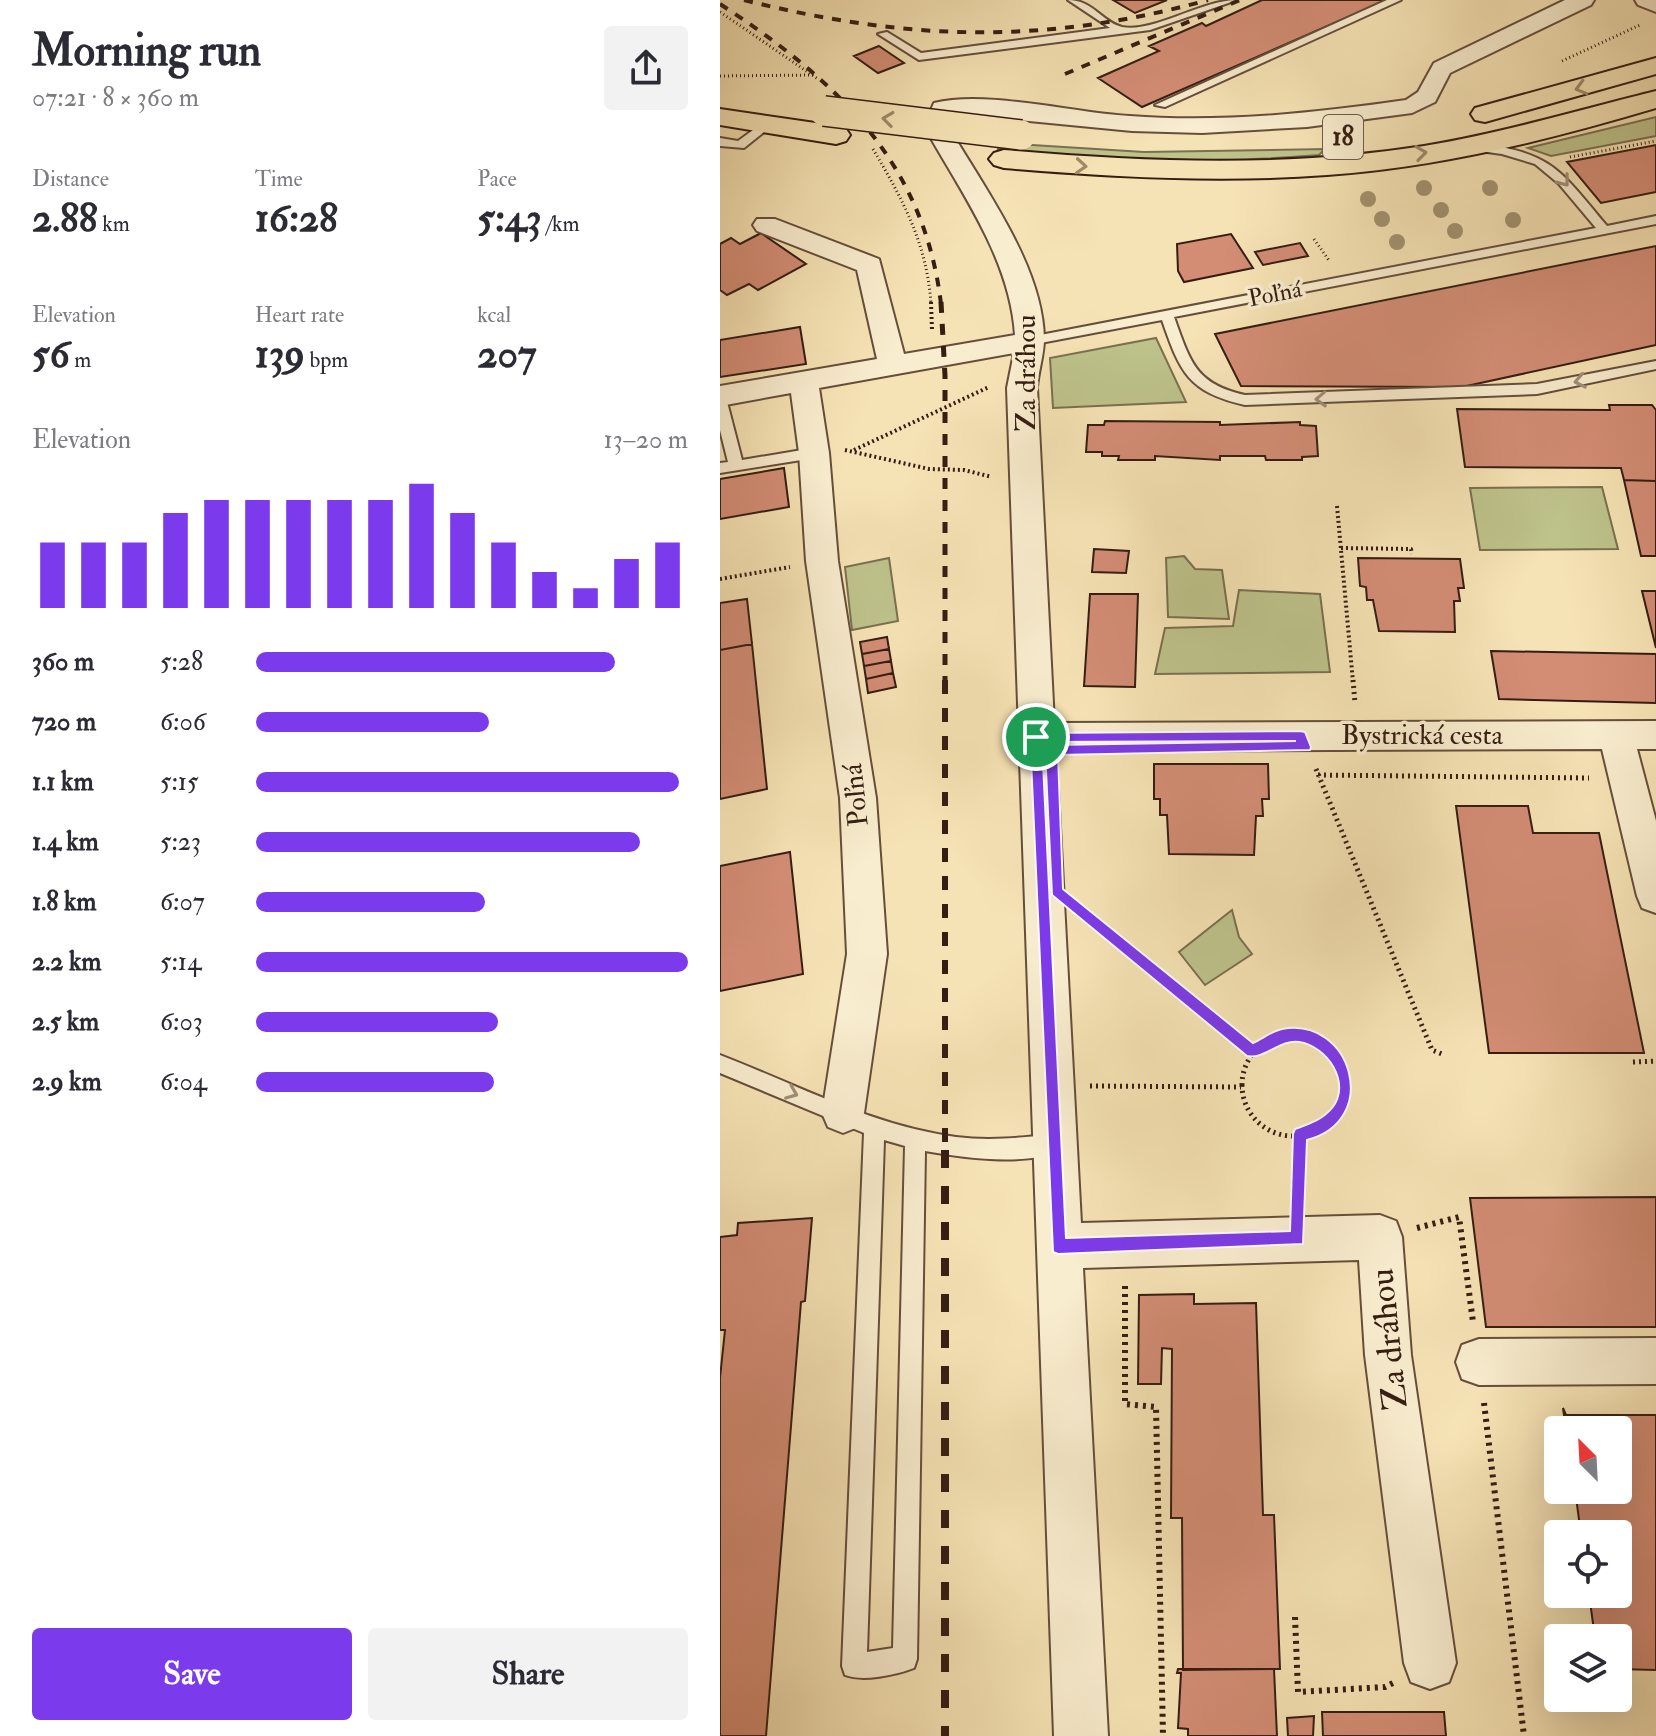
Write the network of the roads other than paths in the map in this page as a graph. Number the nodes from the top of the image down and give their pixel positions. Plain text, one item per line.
1 (1073, 0) edge
2 (1232, 0) edge
3 (1396, 0) edge
4 (1583, 0) edge
5 (1646, 0) edge
6 (1656, 5) edge
7 (1120, 30) junction
8 (883, 34) dead end
9 (1656, 66) edge
10 (720, 98) edge
11 (1648, 104) edge
12 (1161, 105) dead end
13 (720, 117) edge
14 (830, 123) junction
15 (768, 124) junction
16 (1436, 124) dead end
17 (1465, 132) junction
18 (720, 142) edge
19 (1656, 220) edge
20 (766, 225) dead end
21 (1604, 230) junction
22 (1167, 315) junction
23 (1030, 341) junction
24 (1656, 365) edge
25 (893, 366) junction
26 (804, 382) junction
27 (720, 396) edge
28 (720, 402) edge
29 (814, 453) junction
30 (728, 466) edge
31 (1616, 735) junction
32 (1656, 735) edge
33 (1036, 737) junction
34 (1656, 896) edge
35 (720, 1064) edge
36 (858, 1120) junction
37 (915, 1139) junction
38 (1054, 1144) junction
39 (1058, 1246) junction
40 (1489, 1361) road end
41 (1656, 1361) edge
42 (1430, 1663) road end
43 (1081, 1736) edge

1 - 7 lane
2 - 7 lane
3 - 12 lane
4 - 23 street, Za dráhou
5 - 6 street
7 - 8 lane
9 -> 17 main road, 18
10 - 14 main road, 18
11 - 17 main road, 18
13 - 15 main road, 18
14 - 15 main road, 18
16 -> 14 main road, 18, bridge
14 -> 17 main road, 18
15 - 18 lane
17 -> 21 lane
19 - 21 lane, Poľná
20 - 25 street
21 - 22 lane, Poľná
22 - 23 lane, Poľná
24 -> 22 lane
23 - 25 street, Poľná
23 - 33 street, Za dráhou
25 - 26 street, Poľná
26 - 27 street, Poľná
26 - 29 street, Poľná
28 - 30 lane
29 - 30 lane
29 - 36 street, Poľná
31 - 32 street, Bystrická cesta
31 - 33 street, Bystrická cesta
31 - 34 street
33 - 38 street, Za dráhou
35 -> 36 lane
36 - 37 lane
36 - 37 lane
37 - 38 lane
38 - 39 street, Za dráhou
39 - 42 street, Za dráhou
39 - 43 street, Za dráhou
40 - 41 street

